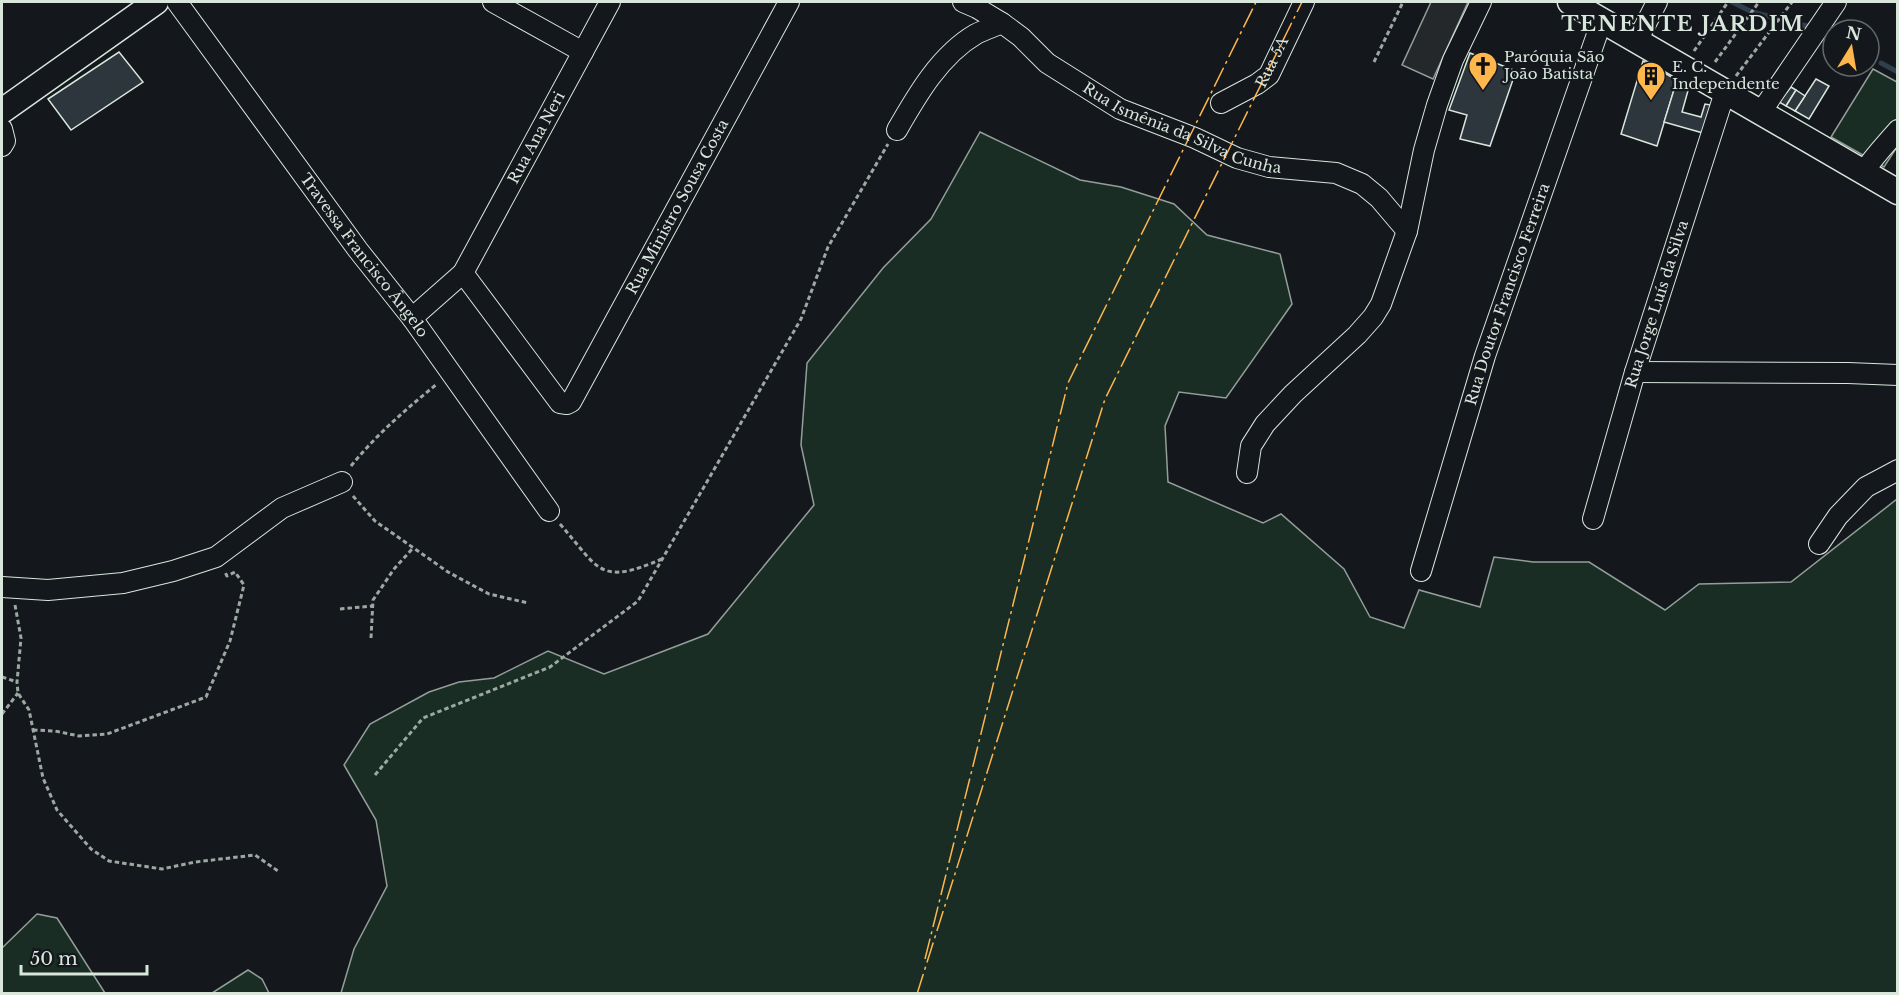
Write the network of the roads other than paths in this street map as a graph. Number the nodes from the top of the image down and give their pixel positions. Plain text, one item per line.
1 (156, 2) edge
2 (177, 2) edge
3 (493, 2) edge
4 (610, 2) edge
5 (789, 2) edge
6 (963, 2) edge
7 (1304, 2) edge
8 (1481, 2) edge
9 (1570, 2) edge
10 (1657, 2) edge
11 (1836, 2) edge
12 (1602, 20) junction
13 (1002, 23) junction
14 (1637, 41) junction
15 (583, 52) junction
16 (1725, 92) junction
17 (1221, 103) dead end
18 (2, 111) edge
19 (1761, 112) junction
20 (2, 129) edge
21 (897, 130) road end
22 (1898, 130) edge
23 (2, 146) edge
24 (1863, 173) junction
25 (1898, 192) edge
26 (1407, 231) junction
27 (463, 273) junction
28 (412, 318) junction
29 (1635, 372) junction
30 (1898, 375) edge
31 (1898, 470) edge
32 (1247, 473) dead end
33 (342, 482) road end
34 (549, 511) road end
35 (1593, 519) dead end
36 (1818, 544) dead end
37 (1421, 571) dead end
38 (7, 588) edge

1 - 18 main road
2 - 28 street, Travessa Francisco Ângelo
3 - 15 street
4 - 15 street, Rua Ana Neri
5 - 27 street, Rua Ministro Sousa Costa
6 - 13 street, Rua Ismênia da Silva Cunha
7 - 17 street, Rua 5A
8 - 26 street
9 - 12 main road
10 - 14 street
11 - 19 street
12 - 14 main road
12 - 37 street, Rua Doutor Francisco Ferreira
13 - 21 street
13 - 26 street, Rua Ismênia da Silva Cunha
14 - 16 main road
15 - 27 street, Rua Ana Neri
16 - 19 main road
16 - 29 street, Rua Jorge Luís da Silva
19 - 24 main road
20 - 23 street
22 - 24 street
24 - 25 main road
26 - 32 street
27 - 28 street, Rua Ana Neri
28 - 34 street, Travessa Francisco Ângelo
29 - 30 street
29 - 35 street, Rua Jorge Luís da Silva
31 - 36 street
33 - 38 street

